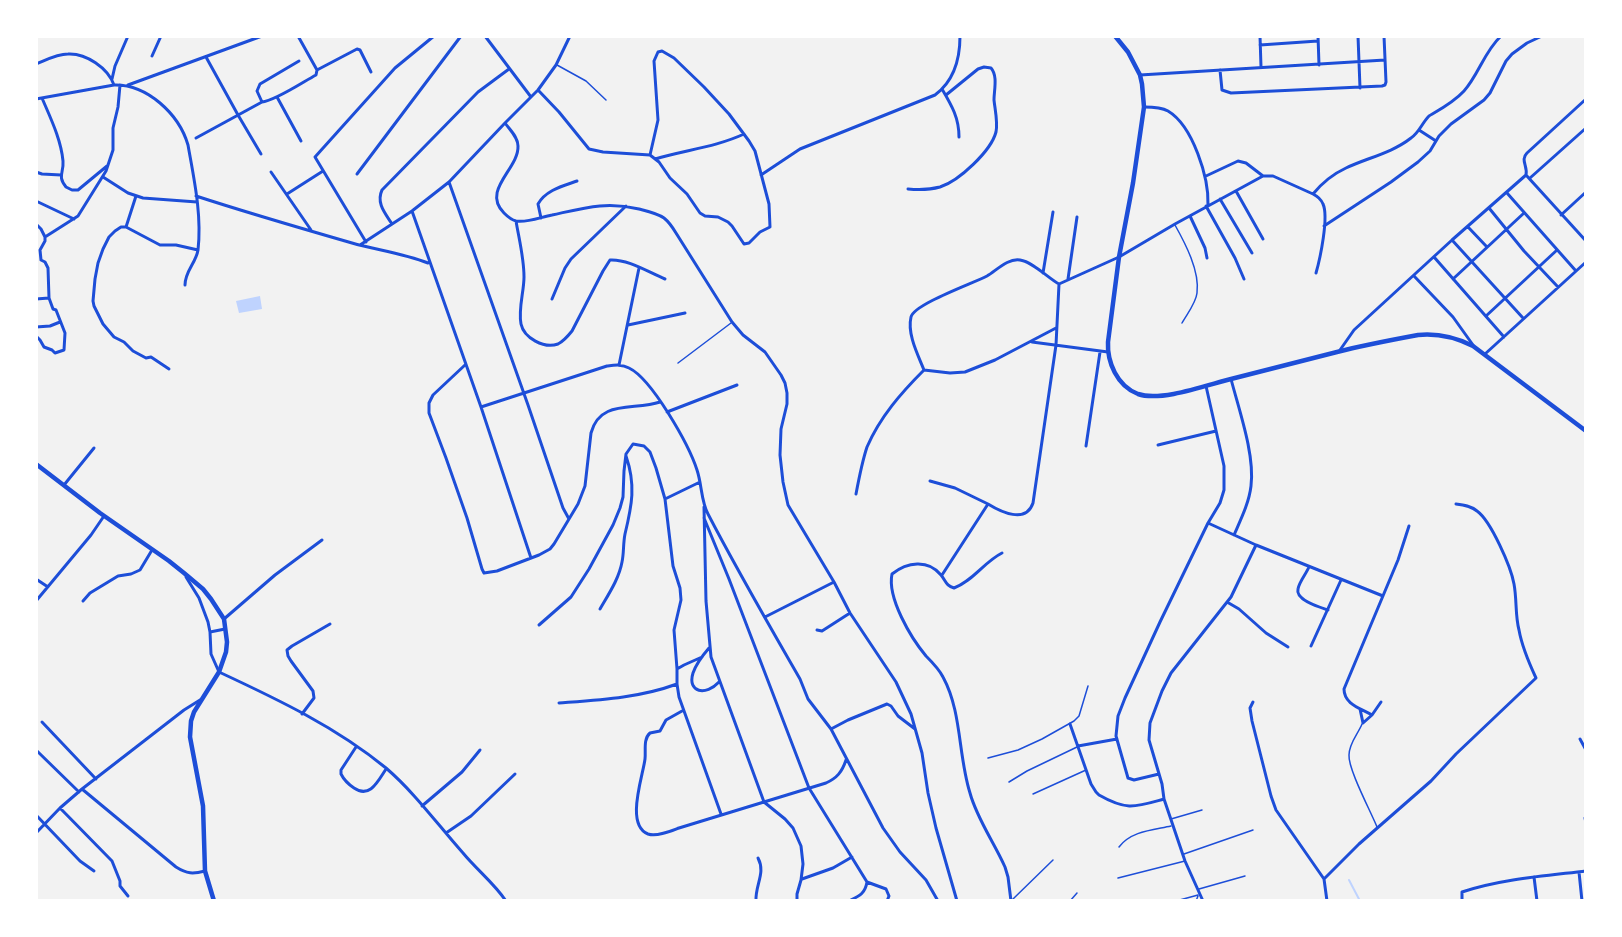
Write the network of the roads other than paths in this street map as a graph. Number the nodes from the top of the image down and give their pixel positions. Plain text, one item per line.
1 (128, 36) edge
2 (161, 36) edge
3 (262, 36) edge
4 (298, 36) edge
5 (434, 36) edge
6 (461, 36) edge
7 (485, 36) edge
8 (570, 36) edge
9 (960, 36) edge
10 (1115, 36) edge
11 (1260, 36) edge
12 (1318, 36) edge
13 (1358, 36) edge
14 (1384, 36) edge
15 (1501, 36) edge
16 (1542, 36) edge
17 (1318, 41) junction
18 (1260, 45) junction
19 (152, 56) dead end
20 (206, 57) junction
21 (1385, 60) junction
22 (299, 61) dead end
23 (1358, 62) junction
24 (36, 64) edge
25 (556, 65) junction
26 (1319, 65) junction
27 (1261, 68) junction
28 (509, 69) junction
29 (317, 70) junction
30 (1220, 70) junction
31 (371, 72) dead end
32 (1140, 75) junction
33 (112, 80) junction
34 (114, 85) junction
35 (120, 85) junction
36 (126, 86) junction
37 (1360, 88) junction
38 (942, 89) junction
39 (538, 90) junction
40 (946, 95) junction
41 (277, 97) junction
42 (42, 98) junction
43 (531, 98) junction
44 (36, 99) edge
45 (1586, 99) edge
46 (606, 100) dead end
47 (262, 102) junction
48 (1144, 107) junction
49 (238, 115) junction
50 (505, 123) junction
51 (1586, 128) edge
52 (1419, 130) junction
53 (744, 134) junction
54 (959, 137) dead end
55 (196, 138) dead end
56 (301, 141) dead end
57 (1436, 141) junction
58 (261, 154) dead end
59 (650, 155) junction
60 (655, 159) junction
61 (109, 164) junction
62 (323, 171) junction
63 (36, 172) edge
64 (271, 172) dead end
65 (357, 174) dead end
66 (61, 175) junction
67 (761, 175) junction
68 (1206, 176) junction
69 (1263, 176) junction
70 (103, 177) junction
71 (1528, 177) junction
72 (577, 181) dead end
73 (449, 182) junction
74 (908, 189) dead end
75 (1236, 190) junction
76 (1586, 192) edge
77 (1507, 193) junction
78 (286, 194) junction
79 (1312, 194) junction
80 (136, 196) junction
81 (196, 196) junction
82 (1220, 199) junction
83 (36, 201) edge
84 (197, 202) junction
85 (626, 206) junction
86 (1207, 206) junction
87 (1489, 208) junction
88 (412, 211) junction
89 (1053, 212) dead end
90 (1524, 213) junction
91 (1562, 215) junction
92 (1190, 216) junction
93 (1077, 217) dead end
94 (541, 218) junction
95 (74, 219) junction
96 (516, 220) junction
97 (36, 224) edge
98 (1175, 224) junction
99 (392, 225) junction
100 (126, 226) junction
101 (1324, 226) junction
102 (1468, 227) junction
103 (1506, 229) junction
104 (312, 231) junction
105 (45, 237) junction
106 (1263, 239) dead end
107 (1452, 240) junction
108 (1586, 240) edge
109 (366, 242) junction
110 (360, 245) junction
111 (1487, 247) junction
112 (198, 250) junction
113 (1557, 250) junction
114 (1252, 253) dead end
115 (1119, 257) junction
116 (1434, 257) junction
117 (1206, 258) dead end
118 (38, 260) edge
119 (1471, 262) junction
120 (1586, 262) edge
121 (429, 264) junction
122 (1539, 267) junction
123 (639, 268) junction
124 (1576, 271) junction
125 (1043, 273) junction
126 (1316, 273) dead end
127 (1414, 276) junction
128 (665, 279) dead end
129 (1068, 279) junction
130 (1244, 279) dead end
131 (1454, 279) junction
132 (1059, 284) junction
133 (185, 285) dead end
134 (1557, 287) junction
135 (49, 298) junction
136 (552, 298) dead end
137 (1504, 298) junction
138 (36, 299) edge
139 (685, 313) dead end
140 (1486, 316) junction
141 (1523, 318) junction
142 (61, 322) junction
143 (732, 322) junction
144 (1182, 323) dead end
145 (628, 325) junction
146 (36, 327) edge
147 (1056, 328) junction
148 (36, 336) edge
149 (1504, 337) junction
150 (1030, 342) junction
151 (1056, 345) junction
152 (1473, 346) junction
153 (1339, 351) junction
154 (1100, 352) junction
155 (1108, 352) junction
156 (1485, 354) junction
157 (678, 363) dead end
158 (465, 365) junction
159 (619, 365) junction
160 (169, 369) dead end
161 (924, 370) junction
162 (1231, 379) junction
163 (737, 385) dead end
164 (1206, 386) junction
165 (524, 393) junction
166 (661, 402) junction
167 (481, 407) junction
168 (667, 412) junction
169 (1216, 431) junction
170 (1586, 431) edge
171 (1158, 445) dead end
172 (1086, 446) dead end
173 (94, 448) dead end
174 (626, 454) junction
175 (36, 464) edge
176 (930, 481) dead end
177 (700, 482) junction
178 (64, 485) junction
179 (856, 494) dead end
180 (665, 499) junction
181 (988, 504) junction
182 (1456, 504) dead end
183 (704, 506) junction
184 (104, 516) junction
185 (569, 519) junction
186 (704, 519) junction
187 (1208, 523) junction
188 (1409, 526) dead end
189 (1234, 535) junction
190 (322, 540) dead end
191 (1256, 545) junction
192 (152, 550) junction
193 (1002, 553) dead end
194 (531, 558) junction
195 (1309, 567) junction
196 (184, 573) junction
197 (941, 575) junction
198 (36, 579) edge
199 (1341, 580) junction
200 (834, 582) junction
201 (48, 587) junction
202 (1383, 596) junction
203 (36, 601) edge
204 (83, 601) dead end
205 (1227, 602) junction
206 (600, 609) dead end
207 (1328, 610) junction
208 (850, 613) junction
209 (765, 617) junction
210 (224, 620) junction
211 (330, 624) dead end
212 (539, 625) dead end
213 (225, 629) junction
214 (817, 630) dead end
215 (210, 632) junction
216 (1311, 646) dead end
217 (1288, 647) dead end
218 (709, 648) junction
219 (702, 657) junction
220 (677, 669) junction
221 (219, 672) junction
222 (719, 682) junction
223 (677, 684) junction
224 (1088, 686) dead end
225 (201, 700) junction
226 (1253, 702) dead end
227 (1381, 702) dead end
228 (560, 703) dead end
229 (1360, 708) junction
230 (683, 710) junction
231 (302, 714) junction
232 (1372, 715) junction
233 (42, 722) dead end
234 (1363, 723) junction
235 (1070, 724) junction
236 (831, 729) junction
237 (917, 730) junction
238 (1117, 739) junction
239 (1580, 739) dead end
240 (1078, 746) junction
241 (356, 747) junction
242 (36, 750) edge
243 (480, 750) dead end
244 (1586, 750) edge
245 (846, 758) junction
246 (988, 758) dead end
247 (386, 768) junction
248 (1086, 770) junction
249 (515, 774) dead end
250 (1159, 774) junction
251 (96, 778) junction
252 (1009, 782) dead end
253 (809, 788) junction
254 (81, 790) junction
255 (1033, 794) dead end
256 (1164, 799) junction
257 (764, 802) junction
258 (422, 806) junction
259 (60, 808) junction
260 (1202, 810) dead end
261 (721, 814) junction
262 (36, 815) edge
263 (1585, 818) edge
264 (1171, 819) junction
265 (44, 823) junction
266 (1586, 823) edge
267 (1172, 825) junction
268 (1378, 828) junction
269 (1253, 830) dead end
270 (36, 833) edge
271 (446, 833) junction
272 (1119, 846) dead end
273 (1183, 854) junction
274 (758, 858) dead end
275 (852, 858) junction
276 (1053, 860) dead end
277 (1185, 861) junction
278 (205, 871) junction
279 (1586, 871) edge
280 (94, 872) dead end
281 (1579, 872) junction
282 (1245, 876) dead end
283 (1534, 877) junction
284 (1118, 878) dead end
285 (1324, 879) junction
286 (801, 880) junction
287 (867, 882) junction
288 (1199, 892) junction
289 (1077, 893) dead end
290 (128, 896) dead end
291 (214, 901) edge
292 (506, 901) edge
293 (756, 901) edge
294 (797, 901) edge
295 (849, 901) edge
296 (887, 901) edge
297 (938, 901) edge
298 (957, 901) edge
299 (1011, 901) edge
300 (1070, 901) edge
301 (1176, 901) edge
302 (1196, 901) edge
303 (1203, 901) edge
304 (1327, 901) edge
305 (1462, 901) edge
306 (1537, 901) edge
307 (1582, 901) edge

1 - 33 street
2 - 19 street
3 - 20 street
4 - 29 street
5 - 62 street
6 - 65 street
7 - 28 street
8 - 25 street
9 - 38 street
10 - 32 main road
11 - 18 street
12 - 17 street
13 - 23 street
14 - 21 street
15 - 52 street
16 - 57 street
17 - 18 street
17 - 26 street
18 - 27 street
20 - 36 street
20 - 49 street
21 - 23 street
21 - 37 street
22 - 47 street
23 - 26 street
23 - 37 street
24 - 33 street
25 - 39 street
25 - 46 lane
26 - 27 street
27 - 30 street
28 - 43 street
28 - 99 street
29 - 31 street
29 - 41 street
30 - 32 street
30 - 37 street
32 - 48 main road
33 - 34 street
34 - 35 street
34 - 42 street
35 - 36 street
35 - 61 street
36 - 81 street
38 - 40 street
38 - 67 street
39 - 43 street
39 - 59 street
40 - 54 street
40 - 74 street
41 - 47 street
41 - 56 street
42 - 44 street
42 - 66 street
43 - 50 street
45 - 71 street
47 - 49 street
48 - 68 street
48 - 115 main road
49 - 55 street
49 - 58 street
50 - 73 street
50 - 96 street
51 - 71 street
52 - 57 street
52 - 79 street
53 - 59 street
53 - 60 street
53 - 67 street
57 - 101 street
59 - 60 street
60 - 67 street
61 - 66 street
61 - 70 street
62 - 78 street
62 - 109 street
63 - 66 street
64 - 78 street
68 - 69 street
68 - 86 street
69 - 75 street
69 - 79 street
70 - 80 street
70 - 95 street
71 - 77 street
71 - 91 street
72 - 94 street
73 - 88 street
73 - 165 street
75 - 82 street
75 - 106 street
76 - 91 street
77 - 87 street
77 - 90 street
78 - 104 street
79 - 101 street
80 - 84 street
80 - 100 street
81 - 84 street
81 - 104 street
82 - 86 street
82 - 114 street
83 - 95 street
84 - 112 street
85 - 94 street
85 - 136 street
85 - 143 street
86 - 92 street
86 - 130 street
87 - 102 street
87 - 103 street
88 - 99 street
88 - 121 street
89 - 125 street
90 - 103 street
90 - 113 street
91 - 108 street
92 - 98 street
92 - 117 street
93 - 129 street
94 - 96 street
95 - 105 street
96 - 123 street
97 - 105 street
98 - 115 street
98 - 144 lane
99 - 109 street
100 - 112 street
100 - 160 street
101 - 126 street
102 - 107 street
102 - 111 street
103 - 111 street
103 - 122 street
104 - 110 street
105 - 118 street
107 - 116 street
107 - 119 street
109 - 110 street
110 - 121 street
111 - 119 street
112 - 133 street
113 - 122 street
113 - 124 street
115 - 129 street
115 - 155 main road
116 - 127 street
116 - 131 street
118 - 135 street
119 - 131 street
119 - 137 street
120 - 124 street
121 - 158 street
122 - 134 street
122 - 137 street
123 - 128 street
123 - 145 street
124 - 134 street
125 - 132 street
125 - 161 street
127 - 152 street
127 - 153 street
129 - 132 street
131 - 140 street
132 - 147 street
134 - 141 street
135 - 138 street
135 - 142 street
137 - 140 street
137 - 141 street
139 - 145 street
140 - 149 street
141 - 149 street
142 - 146 street
142 - 148 street
143 - 157 lane
143 - 200 street
145 - 159 street
147 - 150 street
147 - 151 street
149 - 156 street
150 - 151 street
150 - 161 street
151 - 154 street
151 - 181 street
152 - 153 main road
152 - 156 main road
153 - 162 main road
154 - 155 street
154 - 172 street
155 - 164 main road
156 - 170 main road
158 - 167 street
158 - 194 street
159 - 165 street
159 - 166 street
161 - 179 street
162 - 164 main road
162 - 189 street
163 - 168 street
164 - 169 street
165 - 167 street
165 - 185 street
166 - 168 street
166 - 185 street
167 - 194 street
168 - 177 street
169 - 171 street
169 - 187 street
173 - 178 street
174 - 180 street
174 - 206 street
174 - 212 street
175 - 178 main road
176 - 181 street
177 - 180 street
177 - 183 street
178 - 184 main road
180 - 220 street
181 - 197 street
182 - 268 street
183 - 186 street
183 - 209 street
184 - 192 main road
184 - 201 street
185 - 194 street
186 - 218 street
186 - 253 street
187 - 189 street
187 - 238 street
188 - 202 street
189 - 191 street
190 - 210 street
191 - 195 street
191 - 205 street
192 - 196 main road
192 - 204 street
193 - 197 street
195 - 199 street
195 - 207 street
196 - 210 main road
196 - 215 street
197 - 299 street
198 - 201 street
199 - 202 street
199 - 207 street
200 - 208 street
200 - 209 street
201 - 203 street
202 - 229 street
205 - 217 street
205 - 250 street
207 - 216 street
208 - 214 street
208 - 237 street
209 - 236 street
210 - 213 main road
211 - 231 street
213 - 215 street
213 - 221 main road
215 - 221 street
218 - 219 street
218 - 222 street
219 - 220 street
219 - 222 street
220 - 223 street
221 - 225 main road
221 - 231 street
222 - 257 street
223 - 228 street
223 - 230 street
224 - 235 lane
225 - 251 street
225 - 278 main road
226 - 285 street
227 - 232 street
229 - 232 street
229 - 234 street
230 - 261 street
230 - 261 street
231 - 241 street
232 - 234 street
233 - 251 street
234 - 268 lane
235 - 240 street
235 - 246 lane
236 - 237 street
236 - 245 street
237 - 298 street
238 - 240 street
238 - 250 street
239 - 244 street
240 - 248 street
240 - 252 lane
241 - 247 street
241 - 247 street
242 - 254 street
243 - 258 street
245 - 253 street
245 - 297 street
247 - 258 street
248 - 255 lane
248 - 256 street
249 - 271 street
250 - 256 street
251 - 254 street
253 - 257 street
253 - 275 street
254 - 259 street
254 - 278 street
256 - 264 street
257 - 261 street
257 - 286 street
258 - 271 street
259 - 265 street
259 - 290 street
260 - 264 lane
262 - 265 street
263 - 266 street
264 - 267 street
265 - 270 street
265 - 280 street
267 - 272 lane
267 - 273 street
268 - 285 street
269 - 273 lane
271 - 292 street
273 - 277 street
274 - 293 street
275 - 286 street
275 - 287 street
276 - 299 lane
277 - 284 lane
277 - 288 street
278 - 291 main road
279 - 281 street
281 - 283 street
281 - 307 street
282 - 288 lane
283 - 305 street
283 - 306 street
285 - 304 street
286 - 294 street
287 - 295 street
287 - 296 street
288 - 301 lane
288 - 302 lane
288 - 303 street
289 - 300 lane

